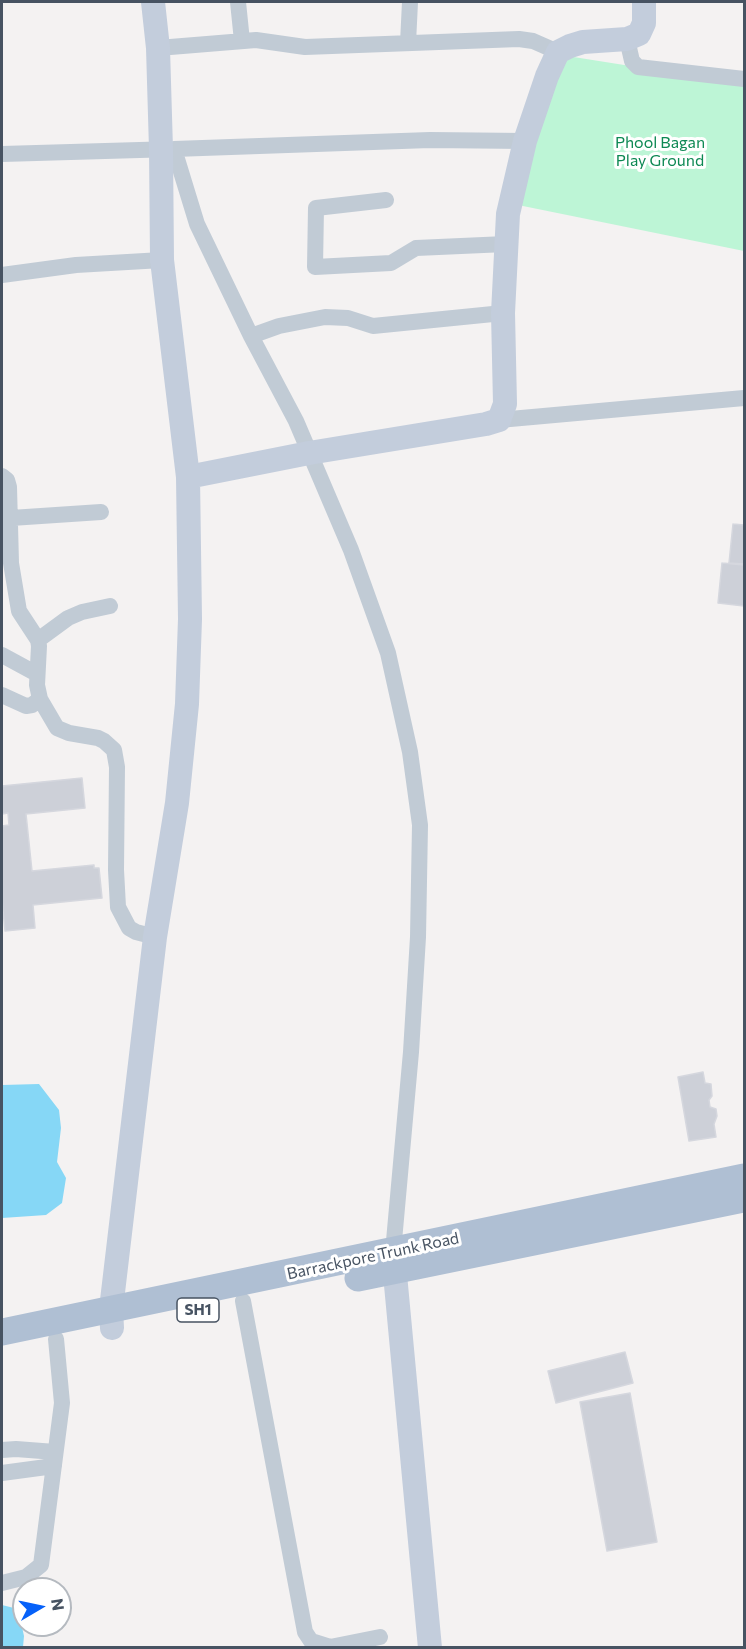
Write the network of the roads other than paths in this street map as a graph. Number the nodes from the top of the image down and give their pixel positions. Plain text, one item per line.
1 (153, 2) edge
2 (238, 2) edge
3 (410, 2) edge
4 (644, 2) edge
5 (627, 39) junction
6 (242, 41) junction
7 (408, 43) junction
8 (158, 48) junction
9 (558, 52) junction
10 (744, 79) edge
11 (525, 141) junction
12 (168, 149) junction
13 (2, 154) edge
14 (386, 200) dead end
15 (506, 244) junction
16 (162, 260) junction
17 (2, 275) edge
18 (503, 313) junction
19 (251, 336) junction
20 (744, 398) edge
21 (499, 420) junction
22 (309, 453) junction
23 (2, 476) edge
24 (188, 477) junction
25 (101, 512) dead end
26 (11, 518) junction
27 (110, 606) dead end
28 (38, 640) junction
29 (2, 655) edge
30 (37, 674) junction
31 (2, 695) edge
32 (40, 699) junction
33 (155, 937) junction
34 (744, 1177) edge
35 (744, 1199) edge
36 (394, 1261) junction
37 (243, 1301) junction
38 (111, 1318) junction
39 (2, 1332) edge
40 (56, 1339) junction
41 (2, 1351) edge
42 (2, 1450) edge
43 (54, 1459) junction
44 (2, 1473) edge
45 (2, 1582) edge
46 (380, 1637) dead end
47 (430, 1647) edge

1 - 8 street
2 - 6 street
3 - 7 street
4 - 5 street
5 - 9 street
5 - 10 street
6 - 7 street
6 - 8 street
7 - 9 street
8 - 12 street
9 - 11 street
11 - 12 street
11 - 15 street
12 - 13 street
12 - 16 street
12 - 19 street
14 - 15 street
15 - 18 street
16 - 17 street
16 - 24 street
18 - 19 street
18 - 21 street
19 - 22 street
20 - 21 street
21 - 22 street
22 - 24 street
22 - 36 street
23 - 26 street
24 - 33 street
25 - 26 street
26 - 28 street
27 - 28 street
28 - 30 street
29 - 30 street
30 - 32 street
31 - 32 street
32 - 33 street
33 - 38 street
34 - 36 main road, Barrackpore Trunk Road / SH1
35 - 36 main road, Barrackpore Trunk Road / SH1
36 - 37 main road, Barrackpore Trunk Road / SH1
36 - 38 main road, Barrackpore Trunk Road / SH1
36 - 47 street
37 - 38 main road, Barrackpore Trunk Road / SH1
37 - 46 street
38 - 39 main road, Barrackpore Trunk Road / SH1
38 - 40 main road, Barrackpore Trunk Road / SH1
40 - 41 main road, Barrackpore Trunk Road / SH1
40 - 43 street
42 - 43 street
43 - 44 street
43 - 45 street

